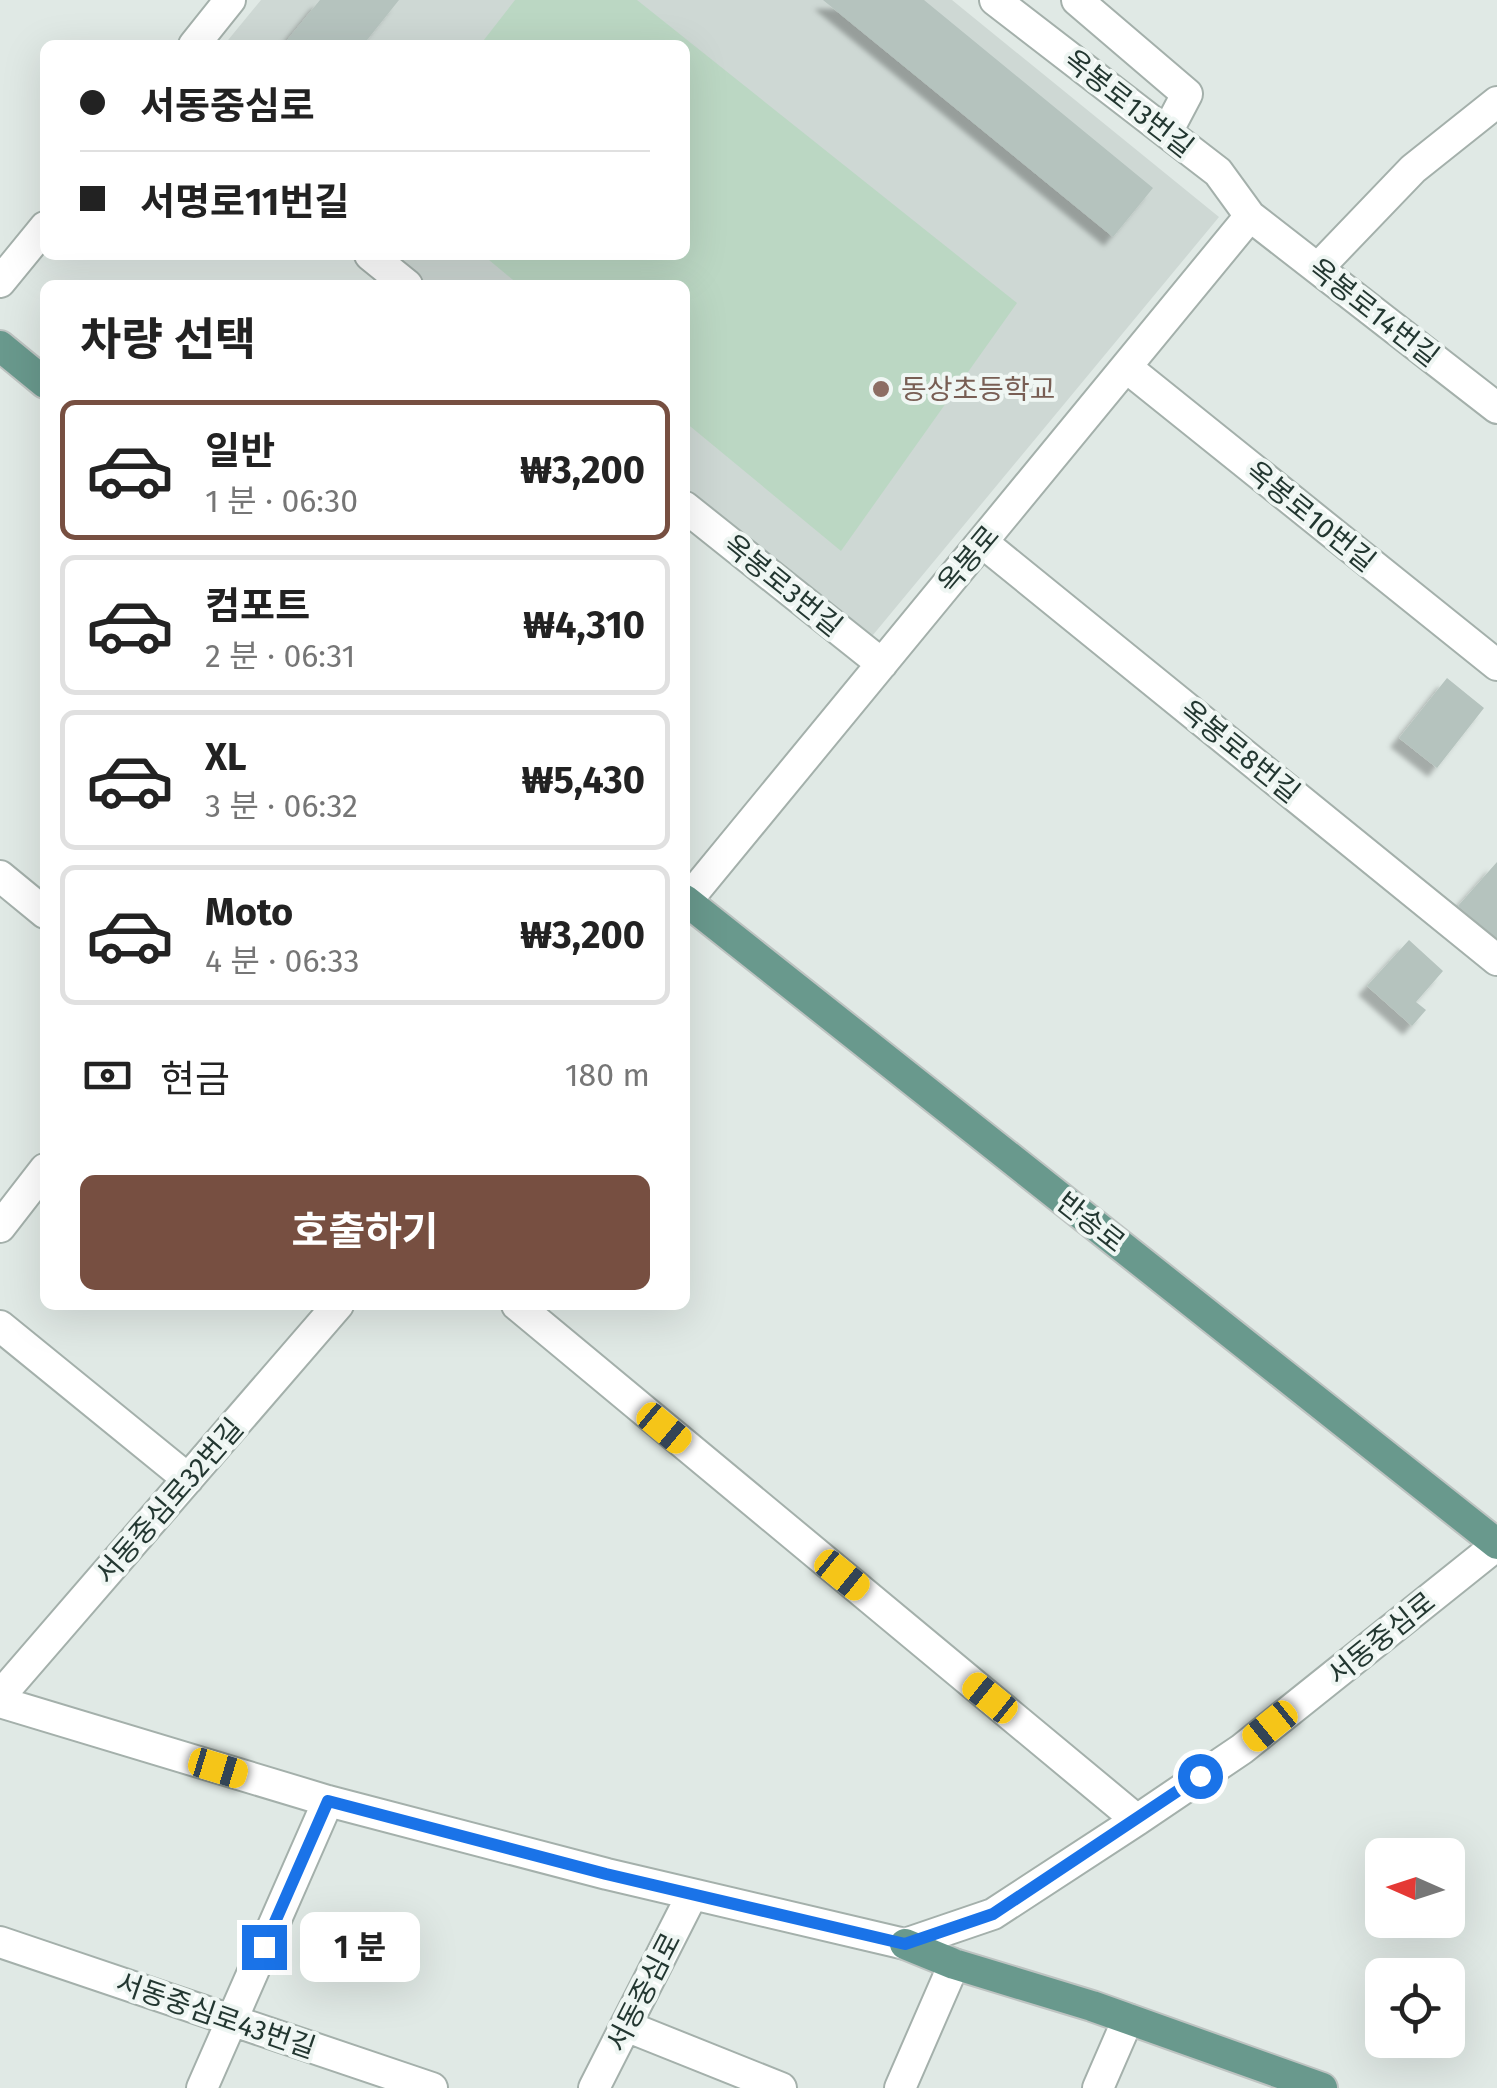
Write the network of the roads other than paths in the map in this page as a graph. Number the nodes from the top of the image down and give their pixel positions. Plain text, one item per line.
1 (230, 0) edge
2 (995, 0) edge
3 (1077, 0) edge
4 (198, 40) edge
5 (1497, 102) edge
6 (1168, 132) junction
7 (1250, 216) junction
8 (40, 233) edge
9 (376, 260) edge
10 (1318, 268) junction
11 (401, 280) edge
12 (0, 282) edge
13 (0, 346) edge
14 (1126, 367) junction
15 (40, 379) edge
16 (1497, 408) edge
17 (690, 511) edge
18 (982, 542) junction
19 (882, 664) junction
20 (1497, 665) edge
21 (0, 876) edge
22 (690, 896) edge
23 (690, 904) edge
24 (40, 910) edge
25 (1497, 960) edge
26 (40, 1175) edge
27 (0, 1227) edge
28 (334, 1310) edge
29 (523, 1310) edge
30 (0, 1326) edge
31 (188, 1479) junction
32 (1497, 1544) edge
33 (0, 1699) edge
34 (328, 1801) junction
35 (1138, 1820) junction
36 (692, 1896) junction
37 (0, 1942) edge
38 (905, 1944) junction
39 (954, 1964) junction
40 (1128, 2019) junction
41 (233, 2020) junction
42 (626, 2026) junction
43 (202, 2088) edge
44 (432, 2088) edge
45 (594, 2088) edge
46 (781, 2088) edge
47 (900, 2088) edge
48 (1098, 2088) edge
49 (1322, 2088) edge

1 - 4 street
2 - 6 street, 옥봉로13번길
3 - 6 street
5 - 10 street
6 - 7 street, 옥봉로13번길
7 - 10 street, 옥봉로14번길
7 - 14 street, 옥봉로
8 - 12 street
9 - 11 street
10 - 16 street, 옥봉로14번길
13 - 15 main road
14 - 18 street, 옥봉로
14 - 20 street, 옥봉로10번길
17 - 19 street, 옥봉로3번길
18 - 19 street, 옥봉로
18 - 25 street, 옥봉로8번길
19 - 22 street, 옥봉로
21 - 24 street
23 - 32 main road, 반송로
26 - 27 street
28 - 31 street, 서동중심로32번길
29 - 35 street
30 - 31 street
31 - 33 street, 서동중심로32번길
32 - 35 street, 서동중심로
33 - 34 street, 서동중심로
34 - 36 street, 서동중심로
34 - 41 street
35 - 38 street, 서동중심로
36 - 38 street, 서동중심로
36 - 42 street, 서동중심로
37 - 41 street, 서동중심로43번길
38 - 39 main road, 서동중심로
39 - 40 main road, 서동중심로
39 - 47 street
40 - 48 street
40 - 49 main road, 서동중심로
41 - 43 street
41 - 44 street, 서동중심로43번길
42 - 45 street, 서동중심로
42 - 46 street

